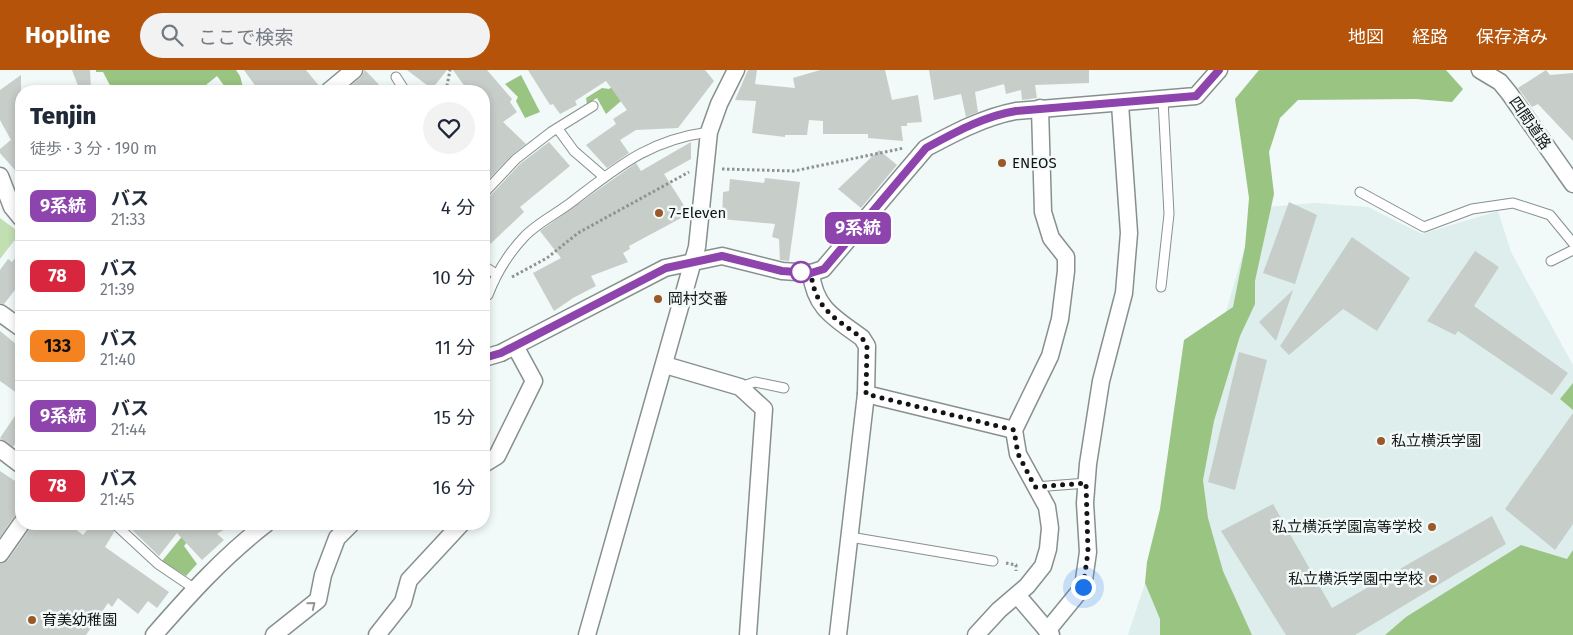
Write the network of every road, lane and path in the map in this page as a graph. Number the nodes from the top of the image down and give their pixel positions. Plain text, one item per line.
1 (354, 70) edge
2 (450, 70) edge
3 (736, 70) edge
4 (1219, 70) edge
5 (1480, 70) edge
6 (396, 77) dead end
7 (336, 85) edge
8 (401, 85) edge
9 (447, 85) edge
10 (1163, 100) junction
11 (1120, 104) junction
12 (593, 106) dead end
13 (1040, 108) junction
14 (558, 128) junction
15 (709, 132) junction
16 (926, 148) junction
17 (705, 169) junction
18 (603, 176) junction
19 (1573, 184) edge
20 (2, 186) edge
21 (490, 187) edge
22 (1360, 192) dead end
23 (15, 211) edge
24 (1573, 243) edge
25 (1573, 250) edge
26 (694, 261) junction
27 (1551, 261) dead end
28 (490, 270) edge
29 (811, 273) junction
30 (496, 274) junction
31 (1161, 287) dead end
32 (490, 290) edge
33 (490, 293) edge
34 (0, 313) edge
35 (15, 324) edge
36 (515, 346) junction
37 (490, 358) edge
38 (665, 365) junction
39 (740, 388) junction
40 (784, 388) dead end
41 (866, 394) junction
42 (1014, 430) junction
43 (0, 449) edge
44 (15, 460) edge
45 (490, 460) edge
46 (1086, 483) junction
47 (1035, 487) junction
48 (17, 530) edge
49 (120, 530) edge
50 (258, 530) edge
51 (345, 530) edge
52 (455, 530) edge
53 (850, 537) junction
54 (0, 554) edge
55 (993, 561) joint
56 (194, 589) junction
57 (1017, 595) junction
58 (1049, 633) edge
59 (154, 635) edge
60 (274, 635) edge
61 (377, 635) edge
62 (587, 635) edge
63 (748, 635) edge
64 (838, 635) edge
65 (976, 635) edge

1 - 7 street
2 - 9 path
3 - 15 street
4 - 10 street
5 - 19 street, 四間道路
6 - 8 lane
10 - 11 street
10 - 31 lane
11 - 13 street
11 - 46 street
12 - 14 lane
13 - 16 street
13 - 42 street
14 - 18 lane
14 - 21 lane
15 - 17 street
15 - 18 lane
16 - 17 path
16 - 29 street
17 - 26 street
17 - 33 path
18 - 30 lane
20 - 23 street
22 - 24 lane
25 - 27 lane
26 - 29 street
26 - 36 street
26 - 38 street
28 - 30 lane
29 - 41 street
30 - 32 lane
34 - 35 street
36 - 37 street
36 - 45 street
38 - 39 street
38 - 62 street
39 - 40 lane
39 - 63 street
41 - 42 street
41 - 53 street
42 - 47 street
43 - 44 street
46 - 47 lane
46 - 58 street
47 - 57 street
48 - 54 street
49 - 56 lane
50 - 56 street
60 -> 51 street
52 - 61 street
53 - 55 lane
53 - 64 street
55 - 57 path
56 - 59 street
57 - 58 street
57 - 65 street

